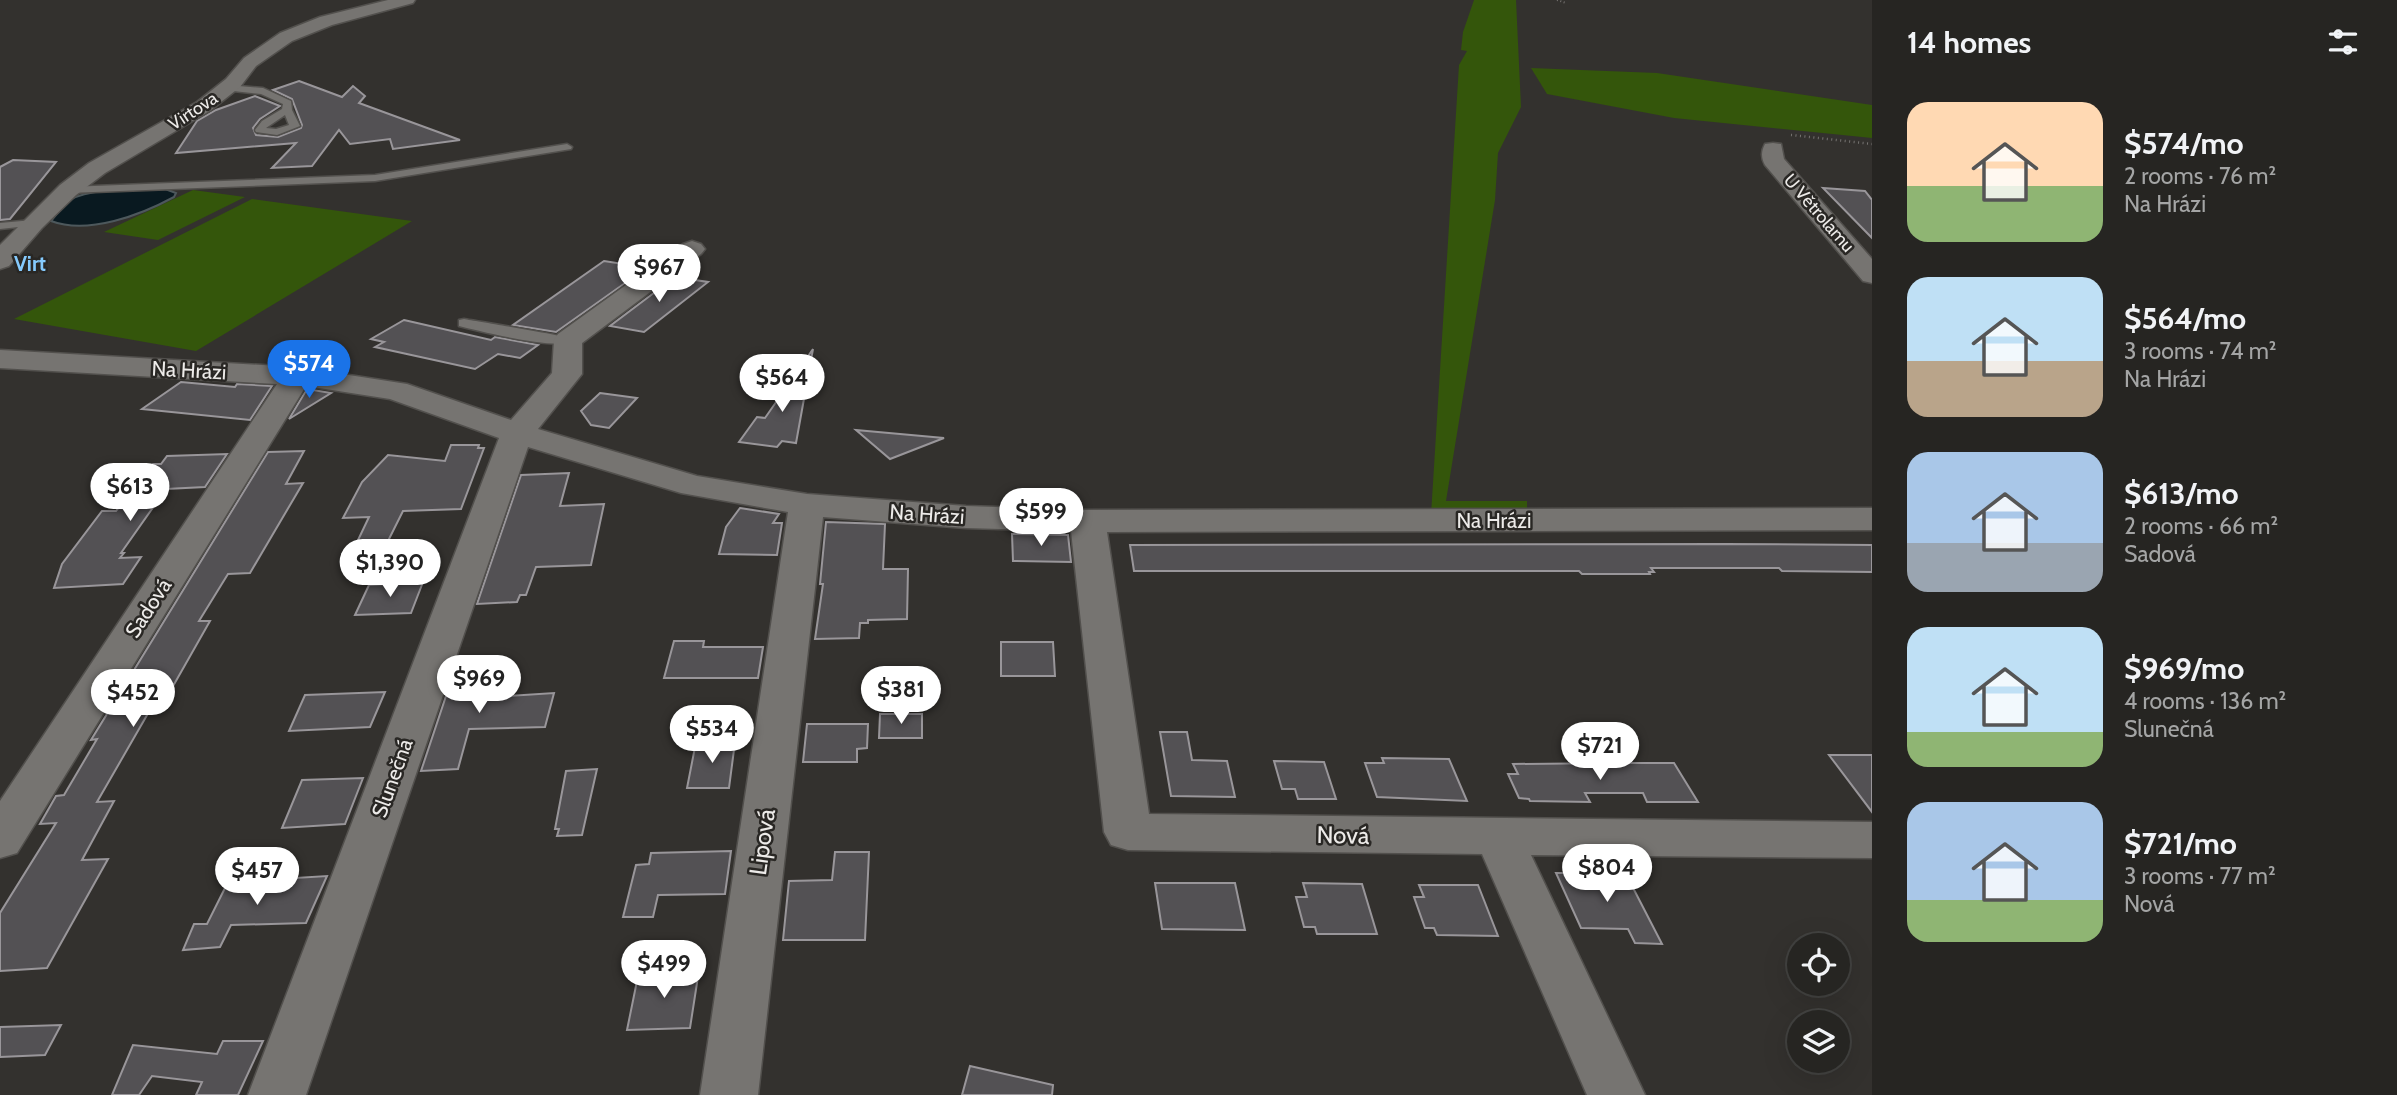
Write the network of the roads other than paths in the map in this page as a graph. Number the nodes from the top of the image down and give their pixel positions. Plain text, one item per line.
1 (407, 0) edge
2 (227, 88) junction
3 (287, 110) dead end
4 (567, 148) dead end
5 (1773, 149) road end
6 (68, 190) junction
7 (33, 223) junction
8 (0, 226) edge
9 (692, 249) dead end
10 (0, 261) edge
11 (1872, 275) edge
12 (464, 323) dead end
13 (568, 340) junction
14 (0, 359) edge
15 (297, 376) junction
16 (517, 433) junction
17 (807, 505) junction
18 (1872, 519) edge
19 (1088, 521) junction
20 (1498, 836) junction
21 (0, 840) edge
22 (1872, 840) edge
23 (277, 1095) edge
24 (729, 1095) edge
25 (1616, 1095) edge

1 - 2 street, Virtova
2 - 3 lane
2 - 6 street, Virtova
4 - 6 lane
5 - 11 street, U Větrolamu
6 - 7 street, Virtova
7 - 8 lane
7 - 10 street, Virtova
9 - 13 street
12 - 13 lane
13 - 16 street, Slunečná
14 - 15 street, Na Hrázi
15 - 16 street, Na Hrázi
15 - 21 street, Sadová
16 - 17 street, Na Hrázi
16 - 23 street, Slunečná
17 - 19 street, Na Hrázi
17 - 24 street, Lipová
18 - 19 street, Na Hrázi
19 - 20 street, Nová
20 - 22 street, Nová
20 - 25 street

